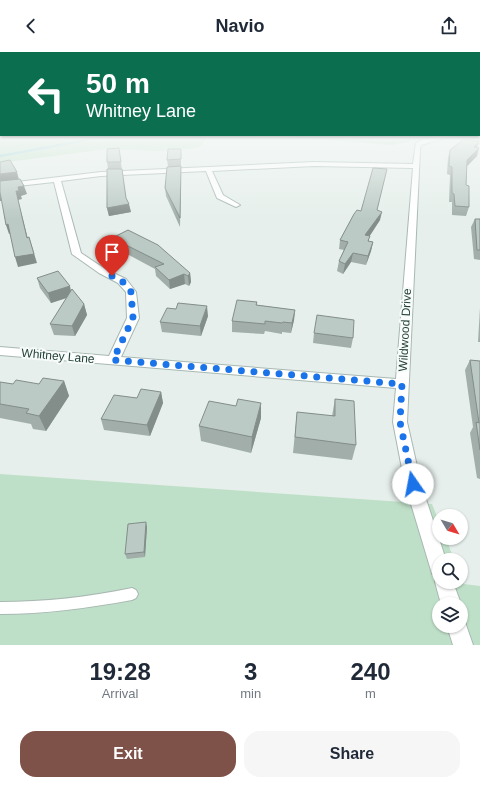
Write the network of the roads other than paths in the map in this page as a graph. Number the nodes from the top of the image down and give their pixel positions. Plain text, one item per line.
1 (415, 166) joint
2 (208, 170) junction
3 (57, 179) junction
4 (0, 186) edge
5 (236, 205) dead end
6 (0, 351) edge
7 (113, 360) junction
8 (402, 384) junction
9 (435, 553) edge
10 (132, 594) dead end
11 (0, 608) edge
12 (459, 633) edge
13 (463, 645) edge

1 - 2 street
1 - 8 street, Wildwood Drive
2 - 3 street
2 - 5 street
3 - 4 street
3 - 7 street
6 - 7 street, Whitney Lane
7 - 8 street, Whitney Lane
8 - 9 street, Wildwood Drive
10 - 11 lane
12 - 13 street

